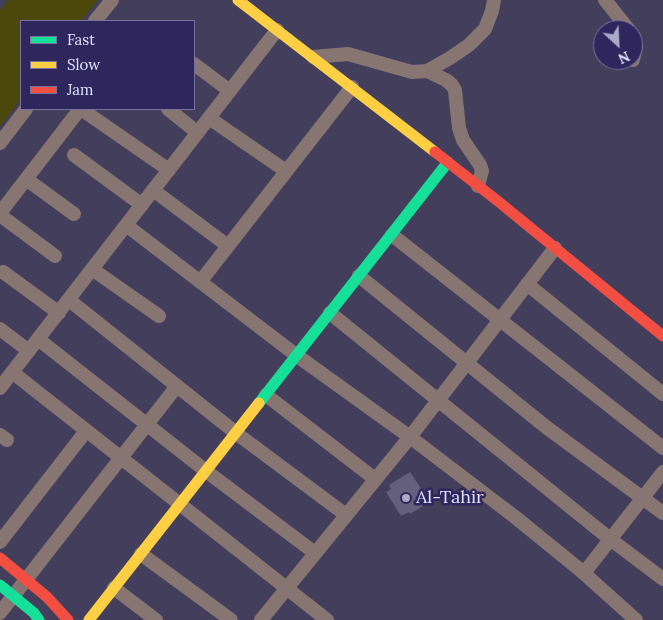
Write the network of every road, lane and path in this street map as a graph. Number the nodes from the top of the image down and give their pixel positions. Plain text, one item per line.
1 (112, 0) edge
2 (238, 0) edge
3 (494, 0) edge
4 (605, 0) edge
5 (96, 20) edge
6 (621, 20) edge
7 (277, 30) junction
8 (312, 57) junction
9 (195, 65) edge
10 (427, 71) junction
11 (352, 87) junction
12 (230, 90) junction
13 (25, 110) edge
14 (79, 110) edge
15 (81, 110) edge
16 (169, 110) edge
17 (209, 118) junction
18 (198, 132) junction
19 (0, 142) edge
20 (74, 154) dead end
21 (448, 162) junction
22 (169, 170) junction
23 (286, 172) junction
24 (26, 179) junction
25 (478, 186) junction
26 (153, 190) junction
27 (142, 205) junction
28 (0, 214) edge
29 (74, 214) dead end
30 (126, 225) junction
31 (392, 234) junction
32 (228, 246) junction
33 (555, 248) junction
34 (56, 256) dead end
35 (92, 269) junction
36 (2, 272) dead end
37 (359, 276) junction
38 (200, 282) junction
39 (527, 284) junction
40 (69, 300) junction
41 (59, 312) junction
42 (330, 313) junction
43 (159, 316) dead end
44 (500, 320) junction
45 (0, 329) edge
46 (663, 336) edge
47 (38, 339) junction
48 (29, 351) junction
49 (296, 356) junction
50 (467, 363) junction
51 (12, 372) junction
52 (1, 386) edge
53 (177, 386) junction
54 (663, 394) edge
55 (266, 395) junction
56 (438, 400) junction
57 (147, 425) junction
58 (86, 431) junction
59 (236, 433) junction
60 (410, 437) junction
61 (663, 448) edge
62 (120, 458) junction
63 (206, 471) junction
64 (663, 472) edge
65 (375, 479) junction
66 (643, 498) junction
67 (179, 505) junction
68 (663, 514) edge
69 (346, 515) junction
70 (610, 540) junction
71 (0, 542) edge
72 (315, 553) junction
73 (141, 554) junction
74 (0, 558) edge
75 (584, 573) junction
76 (663, 579) edge
77 (26, 580) junction
78 (0, 585) edge
79 (114, 588) junction
80 (287, 588) junction
81 (13, 596) junction
82 (0, 613) edge
83 (38, 620) edge
84 (68, 620) edge
85 (89, 620) edge
86 (156, 620) edge
87 (231, 620) edge
88 (261, 620) edge
89 (327, 620) edge
90 (636, 620) edge

1 - 5 street
2 - 7 street
3 - 10 street
4 - 6 street
7 - 8 street
7 - 12 street
8 - 10 street
8 - 11 street
9 - 12 street
10 - 25 street
11 - 21 street
11 - 23 street
12 - 17 street
13 - 19 street
14 - 24 street
15 - 22 street
16 - 18 street
17 - 18 street
17 - 23 street
18 - 22 street
20 - 27 street
21 - 25 street
21 - 31 street
22 - 26 street
23 - 32 street
24 - 28 street
24 - 29 street
25 - 33 street
26 - 27 street
26 - 32 street
27 - 30 street
28 - 34 street
30 - 35 street
30 - 38 street
31 - 37 street
31 - 44 street
32 - 38 street
33 - 39 street
33 - 46 street
35 - 40 street
35 - 43 street
36 - 41 street
37 - 42 street
37 - 50 street
38 - 49 street
39 - 44 street
39 - 54 street
40 - 41 street
40 - 53 street
41 - 47 street
42 - 49 street
42 - 56 street
44 - 50 street
44 - 61 street
45 - 48 street
47 - 48 street
47 - 57 street
48 - 51 street
49 - 55 street
49 - 60 street
50 - 56 street
50 - 66 street
51 - 52 street
51 - 58 street
53 - 57 street
53 - 59 street
55 - 59 street
55 - 65 street
56 - 60 street
56 - 70 street
57 - 62 street
57 - 63 street
58 - 62 street
58 - 71 street
59 - 63 street
59 - 69 street
60 - 65 street
60 - 75 street
62 - 67 street
62 - 77 street
63 - 67 street
63 - 72 street
64 - 66 street
65 - 69 street
66 - 68 street
66 - 70 street
67 - 73 street
67 - 80 street
69 - 72 street
70 - 75 street
70 - 76 street
72 - 80 street
73 - 79 street
73 - 87 street
74 - 77 street
75 - 90 street
77 - 81 street
77 - 84 street
78 - 81 street
79 - 85 street
79 - 86 street
80 - 88 street
80 - 89 street
81 - 82 street
81 - 83 street

